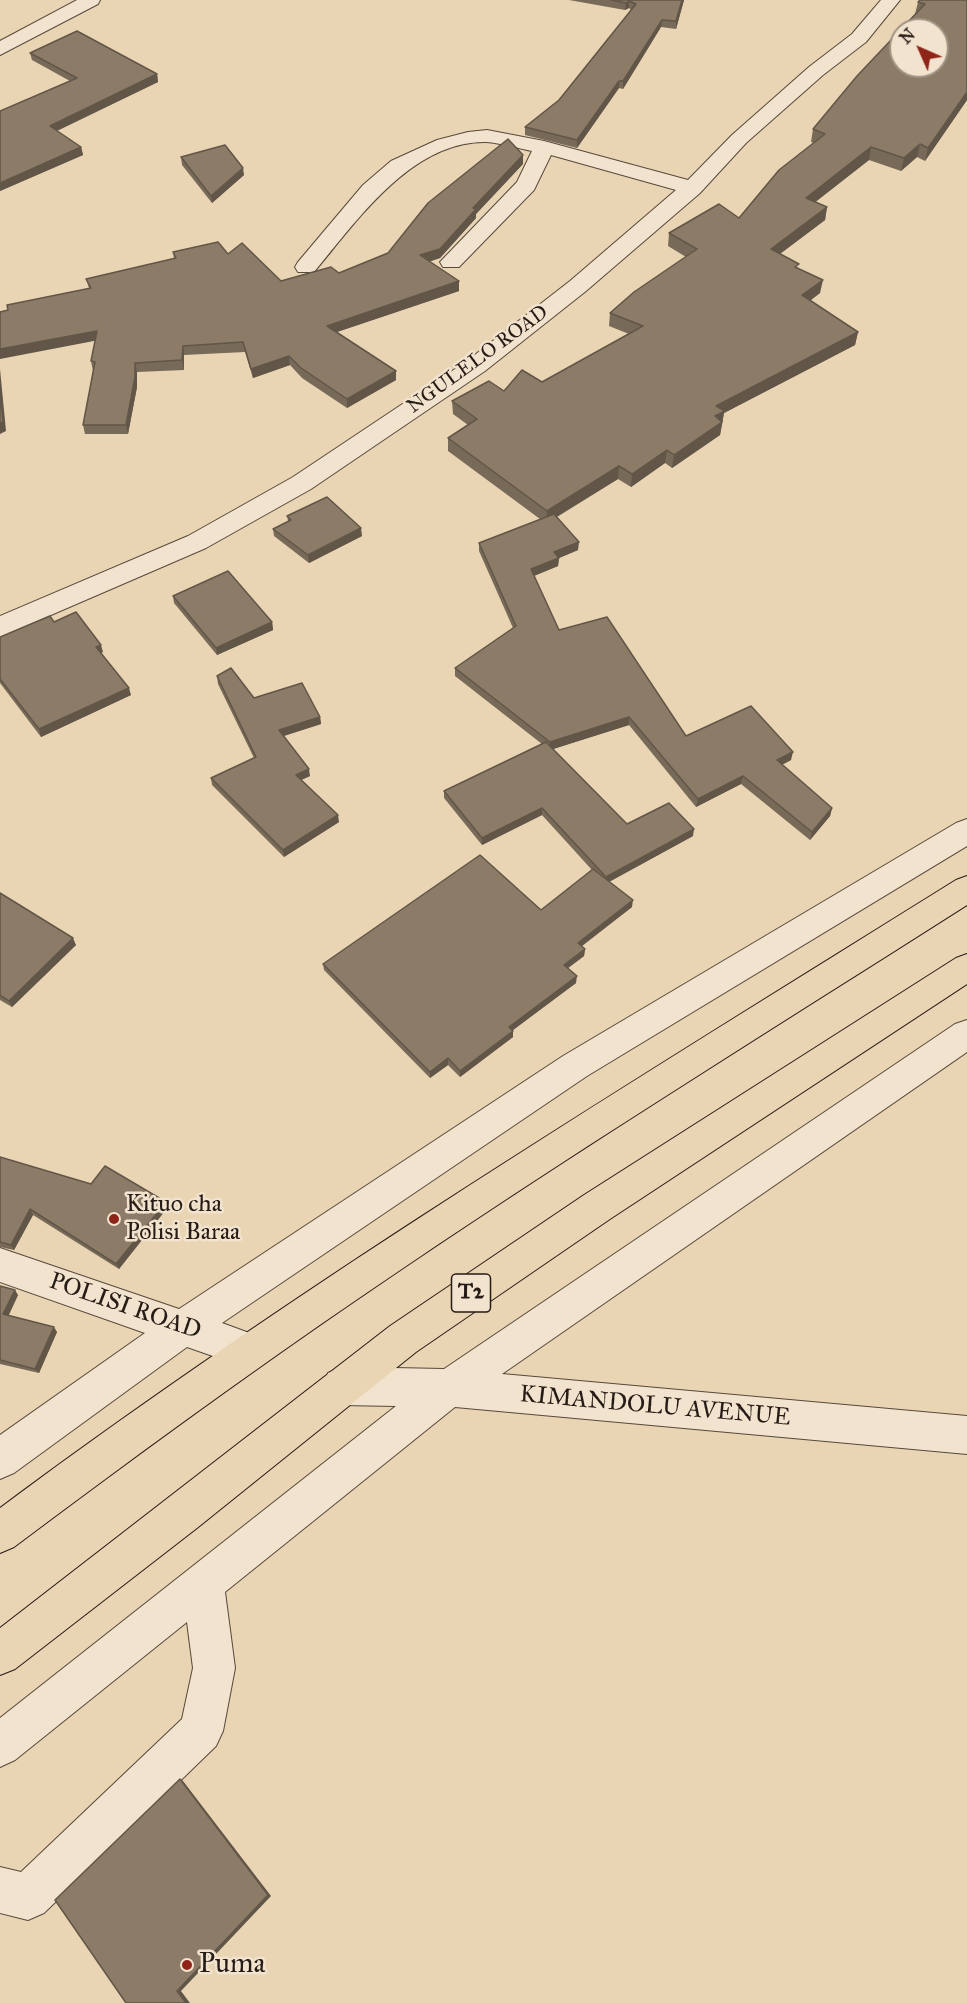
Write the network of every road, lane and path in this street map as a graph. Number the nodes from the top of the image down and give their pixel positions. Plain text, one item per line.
1 (91, 0) edge
2 (891, 0) edge
3 (0, 49) edge
4 (544, 147) junction
5 (692, 188) junction
6 (451, 262) dead end
7 (306, 267) dead end
8 (0, 627) edge
9 (967, 831) edge
10 (967, 889) edge
11 (967, 967) edge
12 (967, 1034) edge
13 (0, 1265) edge
14 (184, 1327) junction
15 (250, 1351) junction
16 (342, 1386) junction
17 (449, 1388) junction
18 (967, 1435) edge
19 (0, 1459) edge
20 (0, 1533) edge
21 (203, 1582) junction
22 (0, 1654) edge
23 (0, 1745) edge
24 (0, 1890) edge

1 - 3 street
2 - 5 street, NGULELO ROAD
4 - 5 street
4 - 6 street
4 - 7 street
5 - 8 street, NGULELO ROAD
9 - 14 street
10 - 15 highway
11 - 16 highway, T2
12 - 17 street
13 - 14 street, POLISI ROAD
14 - 15 street, POLISI ROAD
14 - 19 street
15 - 20 highway
16 - 17 street, KIMANDOLU AVENUE
16 - 22 highway, T2
17 - 18 street, KIMANDOLU AVENUE
17 - 21 street
21 - 23 street
21 - 24 street

